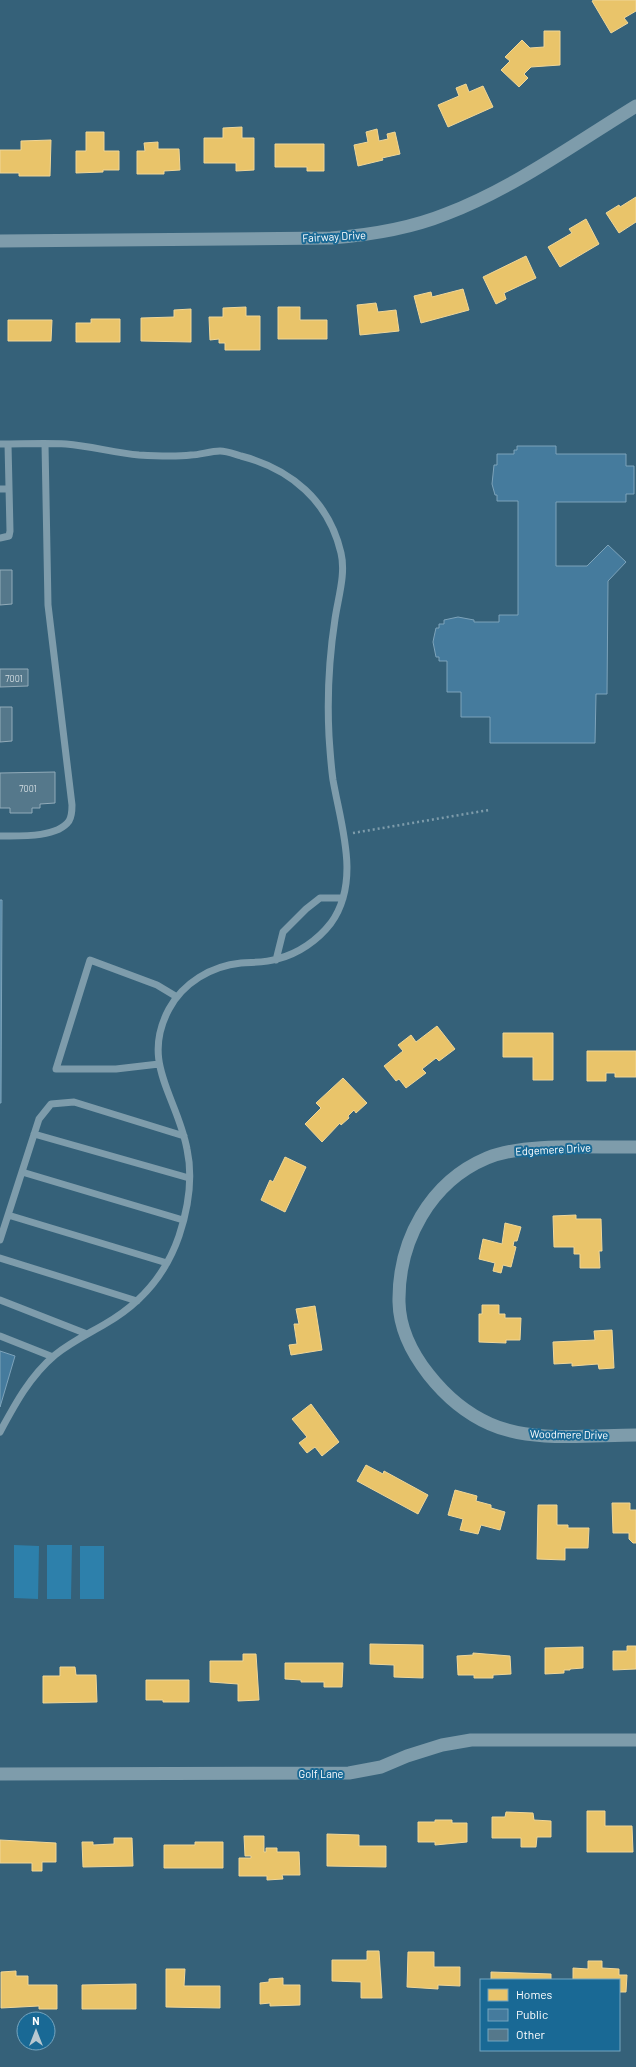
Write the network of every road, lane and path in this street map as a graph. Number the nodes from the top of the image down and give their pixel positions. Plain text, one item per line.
1 (636, 106) edge
2 (0, 241) edge
3 (0, 444) edge
4 (8, 444) junction
5 (45, 444) junction
6 (0, 489) edge
7 (9, 489) junction
8 (0, 538) edge
9 (489, 810) dead end
10 (344, 834) junction
11 (0, 836) edge
12 (343, 898) junction
13 (276, 960) junction
14 (177, 997) junction
15 (159, 1064) junction
16 (34, 1134) junction
17 (184, 1136) junction
18 (636, 1147) edge
19 (22, 1172) junction
20 (189, 1178) junction
21 (8, 1215) junction
22 (183, 1220) junction
23 (0, 1240) edge
24 (0, 1258) edge
25 (403, 1260) joint
26 (167, 1263) junction
27 (0, 1300) edge
28 (137, 1301) junction
29 (87, 1334) junction
30 (0, 1336) edge
31 (53, 1357) junction
32 (0, 1432) edge
33 (636, 1435) edge
34 (636, 1740) edge
35 (0, 1774) edge

1 - 2 street, Fairway Drive
3 - 4 lane
4 - 5 lane
4 - 7 lane
5 - 10 lane
5 - 11 lane
6 - 7 lane
7 - 8 lane
9 - 10 path
10 - 12 lane
12 - 13 lane
12 - 13 lane
13 - 14 lane
14 - 15 lane
14 - 15 lane
15 - 17 lane
16 - 17 lane
16 - 19 lane
16 - 20 lane
17 - 20 lane
18 - 25 street, Edgemere Drive
19 - 21 lane
19 - 22 lane
20 - 22 lane
21 - 23 lane
21 - 26 lane
22 - 26 lane
24 - 28 lane
25 - 33 street, Woodmere Drive
26 - 28 lane
27 - 29 lane
28 - 29 lane
29 - 31 lane
30 - 31 lane
31 - 32 lane
34 - 35 street, Golf Lane

